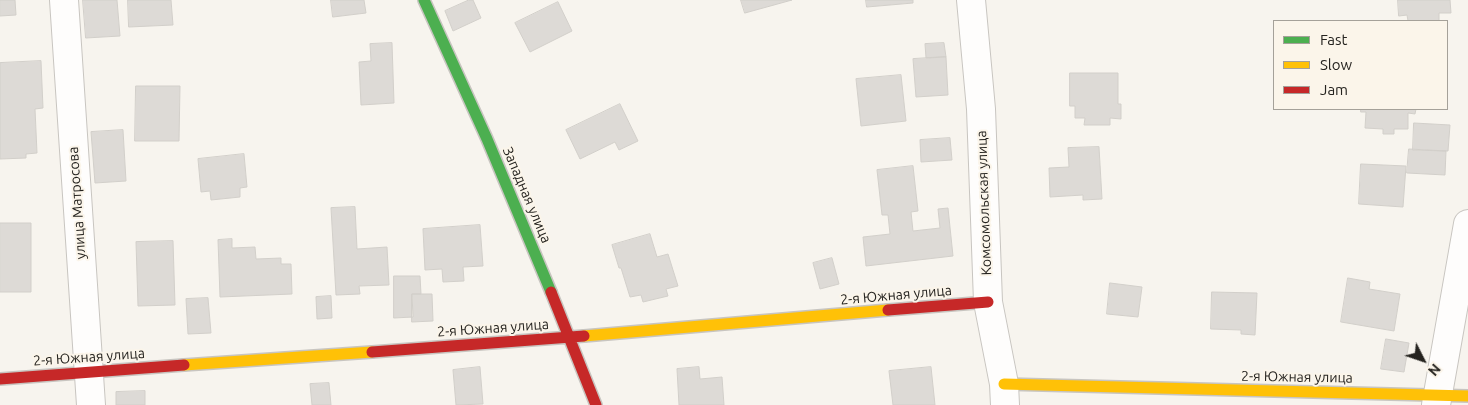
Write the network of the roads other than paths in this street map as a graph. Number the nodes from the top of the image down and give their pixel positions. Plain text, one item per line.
1 (64, 0) edge
2 (424, 0) edge
3 (972, 0) edge
4 (1468, 224) edge
5 (988, 302) junction
6 (569, 338) junction
7 (88, 371) junction
8 (0, 379) edge
9 (1005, 395) edge
10 (1468, 396) edge
11 (1437, 400) edge
12 (91, 405) edge
13 (596, 405) edge

1 - 7 street, улица Матросова
2 - 6 street, Западная улица
3 - 5 street, Комсомольская улица
4 - 11 street
5 - 6 street, 2-я Южная улица
5 - 9 street, Комсомольская улица
6 - 7 street, 2-я Южная улица
6 - 13 street, Западная улица
7 - 8 street, 2-я Южная улица
7 - 12 street, улица Матросова
9 - 11 street, 2-я Южная улица
10 - 11 street, 2-я Южная улица

